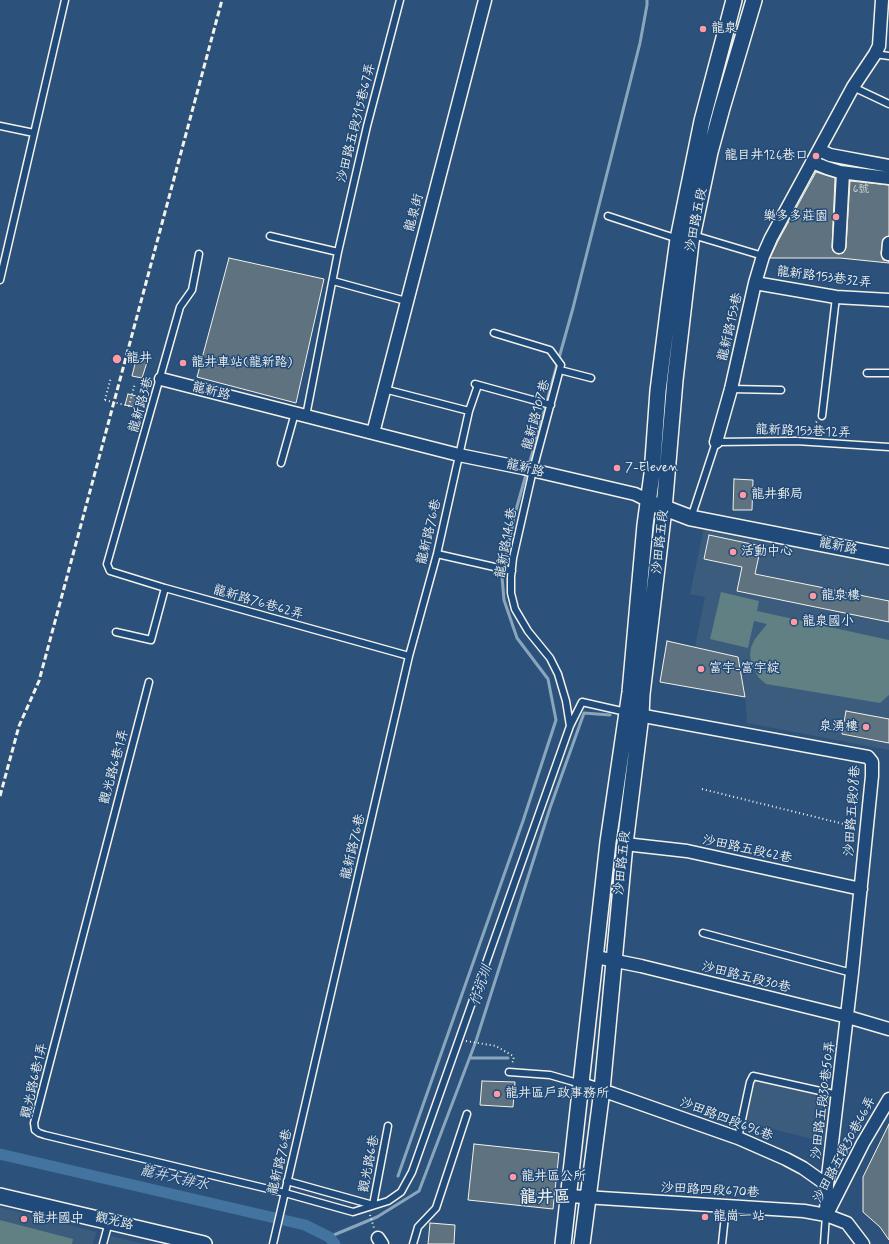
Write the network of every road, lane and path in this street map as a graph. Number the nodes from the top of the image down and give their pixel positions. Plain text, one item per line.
1 (65, 0) edge
2 (400, 0) edge
3 (485, 0) edge
4 (734, 0) edge
5 (754, 0) edge
6 (882, 0) edge
7 (876, 54) junction
8 (889, 56) edge
9 (853, 87) junction
10 (889, 104) edge
11 (0, 126) edge
12 (34, 133) junction
13 (819, 150) junction
14 (812, 162) junction
15 (889, 166) edge
16 (843, 173) junction
17 (889, 178) edge
18 (608, 216) dead end
19 (683, 235) junction
20 (270, 236) dead end
21 (839, 247) dead end
22 (338, 252) junction
23 (199, 254) dead end
24 (763, 256) junction
25 (0, 280) edge
26 (333, 281) junction
27 (755, 283) junction
28 (836, 297) junction
29 (889, 300) edge
30 (406, 301) junction
31 (494, 333) dead end
32 (561, 368) junction
33 (867, 373) dead end
34 (889, 373) edge
35 (111, 376) dead end
36 (591, 378) dead end
37 (161, 380) junction
38 (135, 383) dead end
39 (384, 389) junction
40 (731, 389) junction
41 (781, 390) dead end
42 (550, 404) junction
43 (469, 411) junction
44 (300, 415) junction
45 (822, 416) joint
46 (373, 433) junction
47 (716, 442) junction
48 (815, 442) junction
49 (889, 447) edge
50 (459, 455) junction
51 (281, 463) dead end
52 (530, 469) junction
53 (649, 501) junction
54 (664, 509) junction
55 (691, 518) junction
56 (437, 554) junction
57 (889, 557) edge
58 (107, 564) joint
59 (510, 570) junction
60 (165, 588) junction
61 (116, 632) dead end
62 (409, 656) junction
63 (149, 682) dead end
64 (626, 712) junction
65 (642, 715) junction
66 (570, 726) junction
67 (702, 789) dead end
68 (867, 830) junction
69 (625, 844) junction
70 (861, 889) junction
71 (703, 933) dead end
72 (596, 957) junction
73 (613, 961) junction
74 (852, 973) junction
75 (848, 1018) junction
76 (889, 1029) edge
77 (469, 1042) dead end
78 (509, 1072) joint
79 (581, 1084) junction
80 (602, 1090) junction
81 (838, 1095) junction
82 (889, 1099) edge
83 (467, 1114) dead end
84 (388, 1126) dead end
85 (738, 1138) junction
86 (574, 1150) junction
87 (594, 1151) junction
88 (287, 1182) junction
89 (827, 1185) junction
90 (285, 1192) junction
91 (0, 1196) edge
92 (569, 1196) junction
93 (587, 1198) junction
94 (373, 1205) junction
95 (726, 1206) junction
96 (369, 1213) dead end
97 (826, 1215) junction
98 (109, 1221) junction
99 (379, 1238) edge
100 (104, 1244) edge
101 (204, 1244) edge
102 (273, 1244) edge
103 (413, 1244) edge
104 (564, 1244) edge
105 (582, 1244) edge
106 (722, 1244) edge
107 (824, 1244) edge
108 (864, 1244) edge

1 - 12 lane
2 - 22 lane, 沙田路五段315巷67弄
3 - 30 street, 龍泉街
4 - 19 street, 沙田路五段
5 - 19 street, 沙田路五段
6 - 7 street
7 - 8 lane
7 - 9 street, 龍新路153巷
9 - 10 lane
9 - 13 street, 龍新路153巷
11 - 12 lane
12 - 25 lane
13 - 14 street, 龍新路153巷
13 - 15 street
14 - 16 street
14 - 24 street, 龍新路153巷
16 - 17 street
16 - 21 street
18 - 19 lane
19 - 24 lane
19 - 53 street, 沙田路五段
19 - 54 street, 沙田路五段
20 - 22 lane
22 - 26 lane, 沙田路五段315巷67弄
23 - 37 lane, 龍新路3巷
24 - 27 street, 龍新路153巷
26 - 30 lane
26 - 44 lane, 沙田路五段315巷67弄
27 - 28 street, 龍新路153巷32弄
27 - 40 street, 龍新路153巷
28 - 29 street, 龍新路153巷32弄
28 - 45 lane
30 - 39 street, 龍泉街
31 - 32 lane
32 - 36 lane
32 - 42 lane, 龍新路107巷
33 - 34 lane
35 - 38 path, bridge
37 - 44 street, 龍新路
37 - 58 lane, 龍新路3巷
39 - 43 lane
39 - 46 street, 龍泉街
40 - 41 lane
40 - 47 street, 龍新路153巷
42 - 43 lane, 龍新路76巷
42 - 52 lane, 龍新路107巷
43 - 50 lane, 龍新路76巷
44 - 46 street, 龍新路
44 - 51 lane, 沙田路五段315巷67弄
45 - 48 path
46 - 50 street, 龍新路
47 - 48 lane, 龍新路153巷12弄
47 - 55 lane, 龍新路153巷
48 - 49 lane, 龍新路153巷12弄
50 - 52 street, 龍新路
50 - 56 lane, 龍新路76巷
52 - 53 street, 龍新路
52 - 59 lane, 龍新路146巷
53 - 54 street, 龍新路
53 - 64 street, 沙田路五段
54 - 55 street, 龍新路
54 - 65 street, 沙田路五段
55 - 57 street, 龍新路
56 - 59 lane
56 - 62 lane, 龍新路76巷
58 - 60 lane, 龍新路76巷62弄
59 - 66 lane, 龍新路146巷
60 - 61 lane
60 - 62 lane, 龍新路76巷62弄
62 - 88 lane, 龍新路76巷
63 - 90 lane, 觀光路6巷1弄
64 - 65 street, 沙田路五段98巷
64 - 66 lane, 觀光路6巷1弄
64 - 72 street, 沙田路五段
65 - 68 street, 沙田路五段98巷
65 - 69 street, 沙田路五段
66 - 94 lane, 觀光路6巷1弄
67 - 68 path
68 - 70 street, 沙田路五段98巷
69 - 70 street, 沙田路五段62巷
69 - 73 street, 沙田路五段
70 - 74 street, 沙田路五段98巷
71 - 74 lane
72 - 73 street, 沙田路五段30巷
72 - 79 street, 沙田路五段
73 - 75 street, 沙田路五段30巷
73 - 80 street, 沙田路五段
74 - 75 street, 沙田路五段98巷
75 - 76 street, 沙田路五段30巷
75 - 81 street, 沙田路五段30巷50弄
77 - 78 path
78 - 79 lane
79 - 80 street, 沙田路四段696巷
79 - 86 street, 沙田路五段
80 - 85 street, 沙田路四段696巷
80 - 87 street, 沙田路五段
81 - 85 lane
81 - 89 street, 沙田路五段30巷50弄
82 - 97 street, 沙田路五段30巷66弄
83 - 103 lane
84 - 94 lane, 觀光路6巷
85 - 89 street, 沙田路四段696巷
86 - 87 street
86 - 92 street, 沙田路五段
87 - 93 street, 沙田路五段
88 - 90 lane, 龍新路76巷
88 - 94 lane
89 - 97 street
90 - 94 lane, 觀光路6巷1弄
90 - 102 lane, 龍新路76巷
91 - 98 street, 觀光路
92 - 93 street, 沙田路四段670巷
92 - 104 street, 沙田路五段
93 - 95 street, 沙田路四段670巷
93 - 105 street, 沙田路五段
95 - 97 street, 沙田路四段670巷
95 - 106 lane
96 - 99 path
97 - 107 lane
97 - 108 street, 沙田路四段670巷
98 - 100 lane
98 - 101 street, 觀光路

